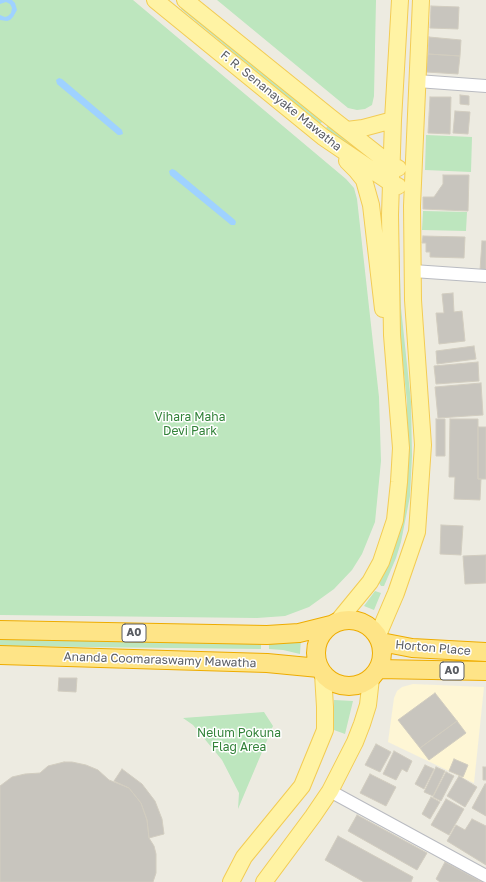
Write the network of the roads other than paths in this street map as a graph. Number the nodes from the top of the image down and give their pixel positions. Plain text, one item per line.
1 (155, 0) edge
2 (185, 0) edge
3 (400, 0) edge
4 (421, 0) edge
5 (416, 81) junction
6 (486, 86) edge
7 (393, 120) junction
8 (347, 130) junction
9 (324, 137) junction
10 (391, 165) junction
11 (413, 174) junction
12 (391, 183) junction
13 (412, 191) junction
14 (412, 271) junction
15 (486, 276) edge
16 (392, 335) junction
17 (334, 623) junction
18 (0, 630) edge
19 (379, 639) junction
20 (486, 652) edge
21 (0, 655) edge
22 (321, 671) junction
23 (486, 671) edge
24 (374, 674) junction
25 (330, 791) junction
26 (486, 876) edge
27 (231, 882) edge
28 (264, 882) edge

1 - 9 main road, F. R. Senanayake Mawatha
2 - 8 main road, F. R. Senanayake Mawatha
3 - 7 main road
4 - 5 main road
5 - 6 street
5 - 11 main road
7 - 8 main road
7 - 10 main road
8 - 10 main road, F. R. Senanayake Mawatha
9 - 12 main road, F. R. Senanayake Mawatha
9 - 16 main road
10 - 11 main road, F. R. Senanayake Mawatha
10 - 12 main road
11 - 13 main road
12 - 13 main road, F. R. Senanayake Mawatha
12 - 16 main road
13 - 14 main road
14 - 15 street
14 - 19 main road
16 - 17 main road
17 - 18 highway, Ananda Coomaraswamy Mawatha / A0
17 - 19 highway, A0
17 - 22 highway
19 - 20 highway, Horton Place / A0
19 - 24 highway
21 - 22 highway, Ananda Coomaraswamy Mawatha / A0
22 - 24 highway, A0
22 - 27 main road
23 - 24 highway, Horton Place / A0
24 - 25 main road
25 - 26 street
25 - 28 main road

